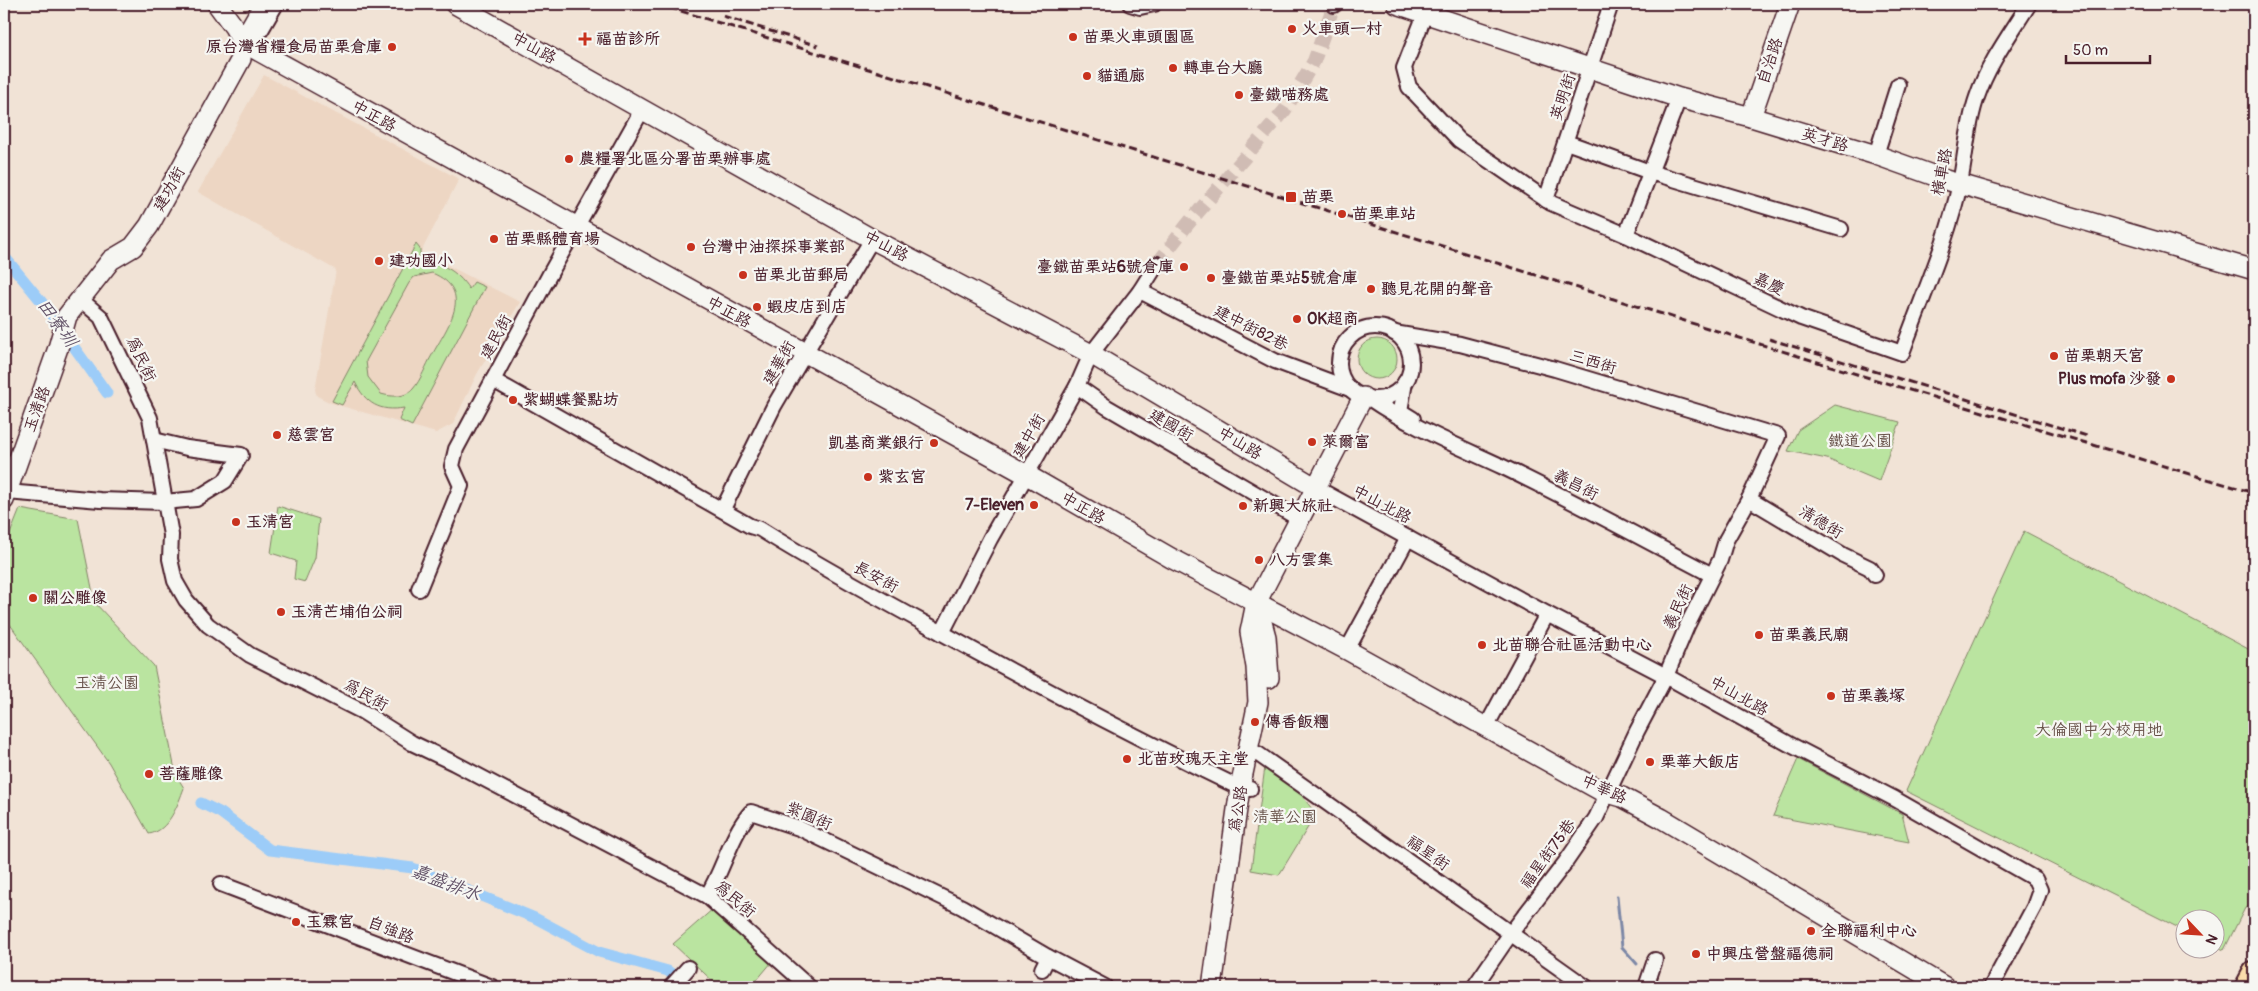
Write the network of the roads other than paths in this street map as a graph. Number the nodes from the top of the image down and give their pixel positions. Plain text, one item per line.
1 (217, 4) edge
2 (254, 4) edge
3 (264, 4) edge
4 (276, 4) edge
5 (455, 4) edge
6 (1130, 4) edge
7 (1154, 4) edge
8 (1397, 4) edge
9 (1612, 4) edge
10 (1790, 4) edge
11 (2029, 4) edge
12 (1428, 9) edge
13 (242, 42) junction
14 (1591, 67) junction
15 (1898, 85) dead end
16 (1679, 98) junction
17 (642, 110) junction
18 (1751, 118) junction
19 (1566, 142) junction
20 (1876, 155) junction
21 (1650, 172) junction
22 (1960, 182) junction
23 (1546, 200) junction
24 (576, 226) junction
25 (1841, 229) dead end
26 (1626, 235) junction
27 (872, 239) junction
28 (1157, 264) tunnel mouth
29 (2254, 270) edge
30 (1140, 290) junction
31 (80, 298) junction
32 (66, 316) joint
33 (1394, 333) junction
34 (1902, 353) joint
35 (804, 354) junction
36 (1091, 354) junction
37 (493, 380) junction
38 (1405, 382) junction
39 (1077, 386) junction
40 (1361, 395) junction
41 (1422, 429) junction
42 (1778, 436) joint
43 (154, 440) junction
44 (1027, 475) junction
45 (1318, 489) junction
46 (5, 496) edge
47 (1749, 499) junction
48 (164, 502) junction
49 (724, 509) junction
50 (1300, 520) junction
51 (1408, 538) junction
52 (1712, 575) junction
53 (1875, 575) dead end
54 (419, 589) dead end
55 (1256, 603) junction
56 (1547, 614) junction
57 (942, 633) junction
58 (1347, 650) junction
59 (1666, 676) junction
60 (1486, 727) junction
61 (1253, 753) junction
62 (1245, 788) junction
63 (1609, 793) junction
64 (221, 884) dead end
65 (707, 896) junction
66 (1511, 933) junction
67 (1655, 960) dead end
68 (688, 968) dead end
69 (2254, 972) edge
70 (492, 987) edge
71 (671, 987) edge
72 (809, 987) edge
73 (1105, 987) edge
74 (1212, 987) edge
75 (1222, 987) edge
76 (1474, 987) edge
77 (1586, 987) edge
78 (1646, 987) edge
79 (1945, 987) edge
80 (1991, 987) edge
81 (2246, 987) edge

1 - 13 street
2 - 13 street
3 - 13 street, 建功街
4 - 13 street
5 - 17 street, 中山路
6 - 7 street
8 - 12 street, 英才路
9 - 14 street, 英明街
10 - 18 street, 自治路
11 - 22 street, 橫車路
12 - 14 street, 英才路
12 - 23 street, 嘉慶
13 - 24 street, 中正路
13 - 31 street, 建功街
14 - 16 street, 英才路
14 - 19 street, 英明街
15 - 20 street
16 - 18 street, 英才路
16 - 21 street
17 - 24 street, 建民街
17 - 27 street, 中山路
18 - 20 street, 英才路
19 - 21 street
19 - 23 street, 英明街
20 - 22 street, 英才路
21 - 25 street
21 - 26 street
22 - 29 street, 英才路
22 - 34 street, 橫車路
23 - 26 street, 嘉慶
24 - 35 street, 中正路
24 - 37 street, 建民街
26 - 34 street, 嘉慶
27 - 35 street, 建華街
27 - 36 street, 中山路
28 - 30 street, 建中街
30 - 36 street, 建中街
30 - 40 street, 建中街82巷
31 - 32 street, 建功街
31 - 43 street, 為民街
32 - 46 street, 玉清路
33 - 38 street
33 - 40 street
33 - 42 street, 三西街
35 - 44 street, 中正路
35 - 49 street, 建華街
36 - 39 street, 建中街
36 - 45 street, 中山路
37 - 49 street, 長安街
37 - 54 street, 建民街
38 - 40 street
38 - 41 street
39 - 44 street, 建中街
39 - 50 street, 建國街
40 - 41 street, 建中街82巷
40 - 45 street
41 - 52 street, 義昌街
42 - 47 street, 義民街
43 - 48 street, 為民街
43 - 48 street
44 - 55 street, 中正路
44 - 57 street, 建中街
45 - 50 street
45 - 51 street, 中山北路
46 - 48 street
47 - 52 street, 義民街
47 - 53 street, 清德街
48 - 65 street, 為民街
49 - 57 street, 長安街
50 - 55 street
51 - 56 street, 中山北路
51 - 58 street
52 - 59 street, 義民街
55 - 58 street, 中華路
55 - 61 street, 為公路
56 - 59 street, 中山北路
56 - 60 street
57 - 62 street, 長安街
58 - 60 street, 中華路
59 - 63 street, 義民街
59 - 80 street, 中山北路
60 - 63 street, 中華路
61 - 62 street, 為公路
61 - 66 street, 福星街
62 - 74 street, 為公路
62 - 75 street, 為公路
63 - 66 street, 福星街75巷
63 - 79 street, 中華路
64 - 70 street, 自強路
65 - 72 street, 為民街
65 - 73 street, 紫園街
66 - 76 street, 福星街75巷
66 - 77 street, 福星街
67 - 78 street
68 - 71 street
69 - 81 main road

